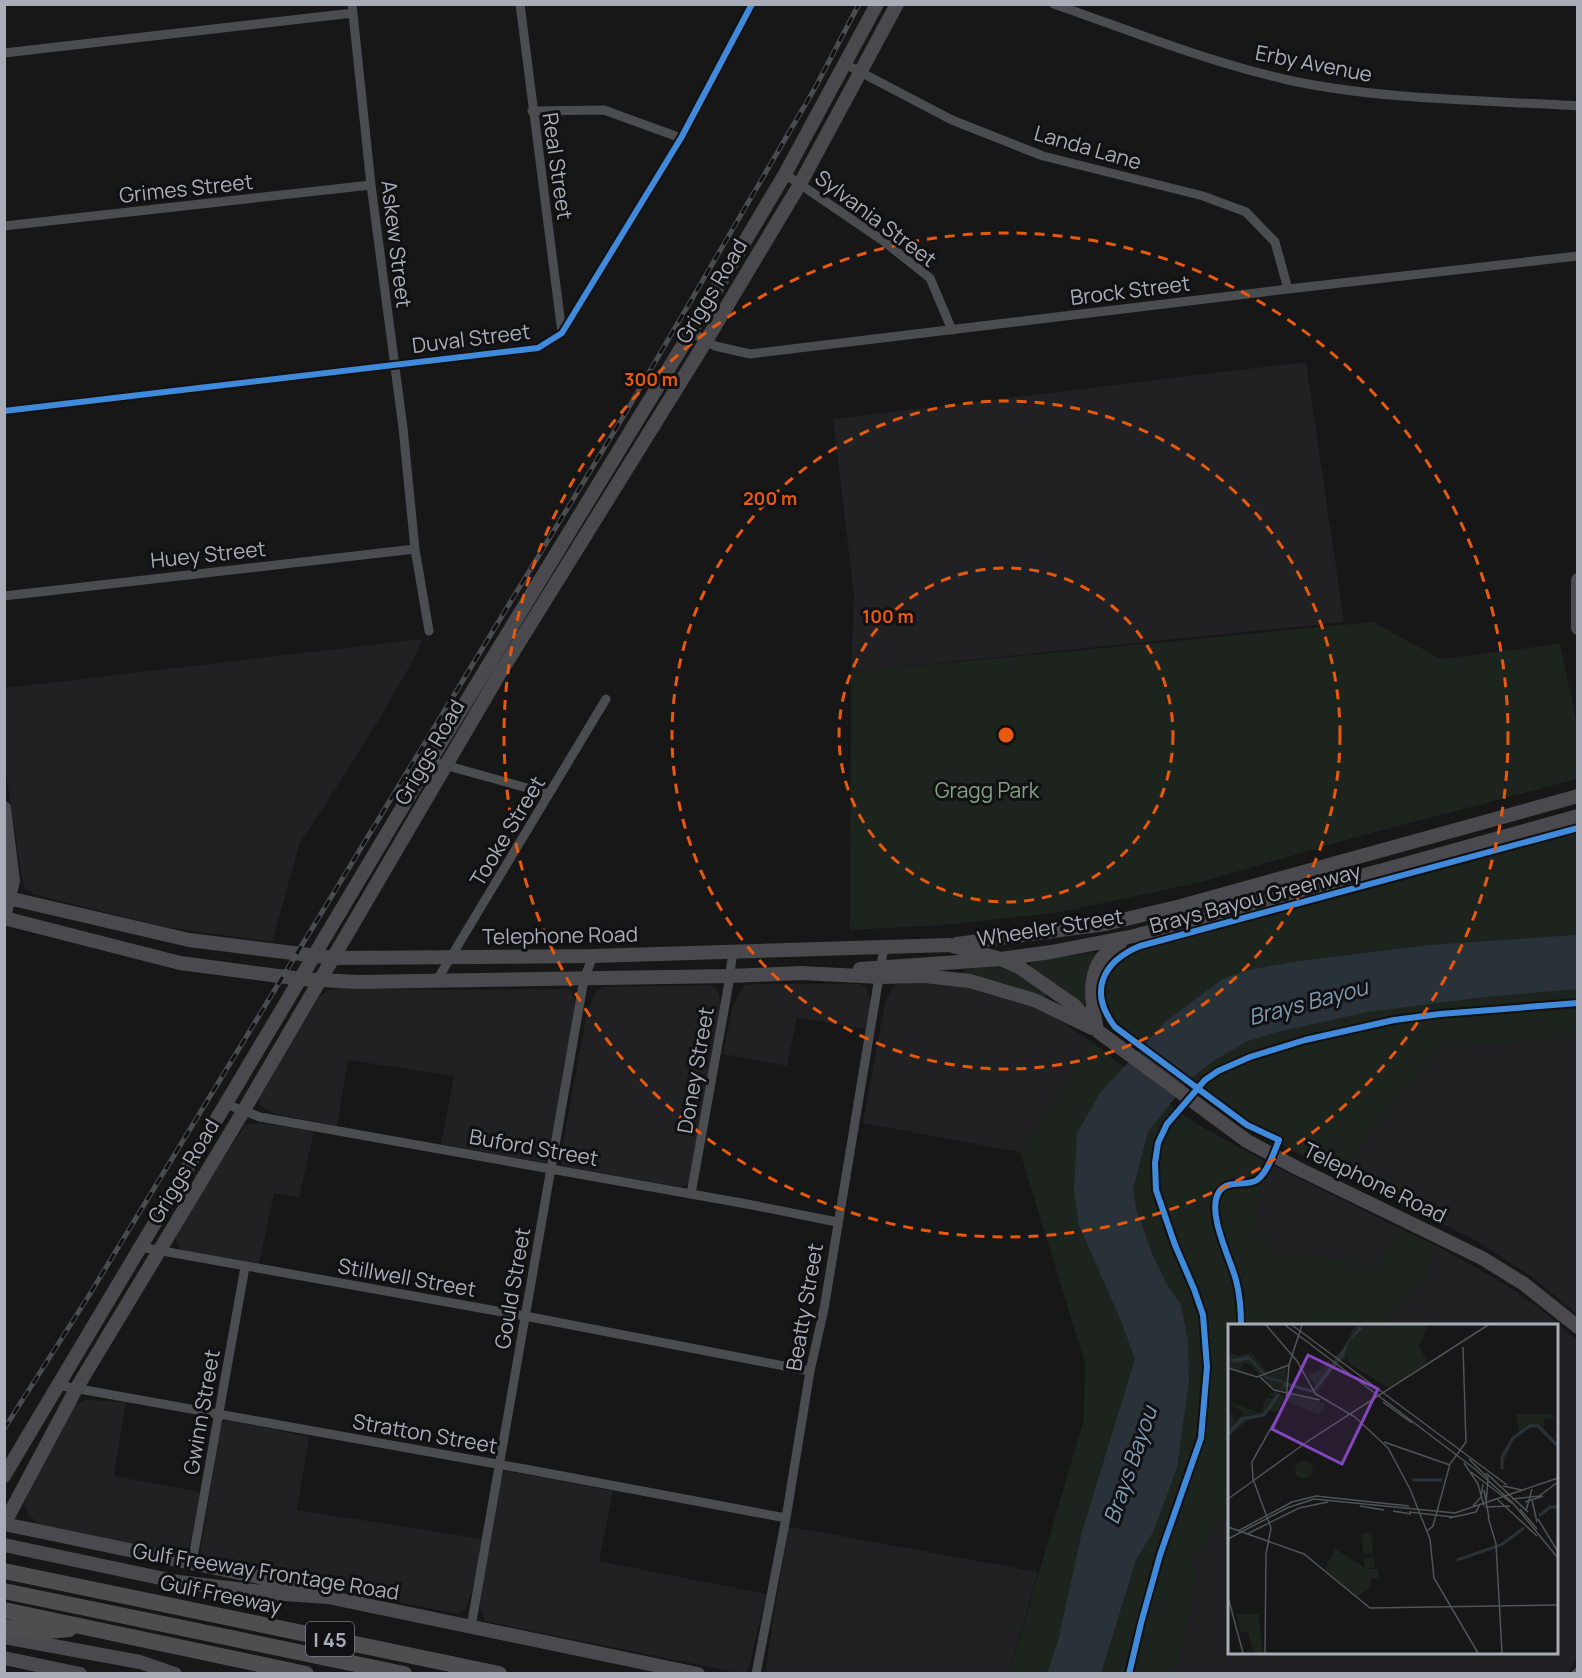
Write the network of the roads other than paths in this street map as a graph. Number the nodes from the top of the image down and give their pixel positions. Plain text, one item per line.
1 (520, 4) edge
2 (739, 4) edge
3 (877, 4) edge
4 (897, 4) edge
5 (1054, 4) edge
6 (751, 7) edge
7 (353, 9) edge
8 (4, 53) edge
9 (844, 64) junction
10 (861, 73) junction
11 (1578, 106) edge
12 (532, 111) junction
13 (681, 138) junction
14 (785, 174) junction
15 (800, 184) junction
16 (371, 185) junction
17 (4, 226) edge
18 (1578, 256) edge
19 (1288, 289) junction
20 (952, 330) junction
21 (691, 332) junction
22 (562, 333) junction
23 (706, 341) junction
24 (394, 365) junction
25 (4, 411) edge
26 (415, 549) junction
27 (1578, 580) edge
28 (4, 596) edge
29 (1578, 628) edge
30 (429, 631) dead end
31 (606, 699) dead end
32 (430, 761) junction
33 (445, 766) junction
34 (549, 794) junction
35 (1578, 796) edge
36 (4, 808) edge
37 (1578, 816) edge
38 (7, 898) edge
39 (4, 918) edge
40 (1134, 936) junction
41 (949, 945) junction
42 (884, 947) junction
43 (733, 951) junction
44 (592, 956) junction
45 (313, 957) junction
46 (333, 958) junction
47 (451, 958) junction
48 (1001, 959) junction
49 (881, 972) junction
50 (730, 976) junction
51 (301, 979) junction
52 (584, 979) junction
53 (320, 980) junction
54 (438, 980) junction
55 (1098, 1031) junction
56 (226, 1104) junction
57 (244, 1110) junction
58 (551, 1168) junction
59 (691, 1194) junction
60 (837, 1222) junction
61 (140, 1247) junction
62 (159, 1251) junction
63 (245, 1267) junction
64 (525, 1316) junction
65 (1578, 1327) edge
66 (810, 1371) junction
67 (57, 1385) junction
68 (76, 1389) junction
69 (219, 1414) junction
70 (499, 1464) junction
71 (4, 1476) edge
72 (786, 1518) junction
73 (5, 1524) edge
74 (4, 1545) edge
75 (192, 1563) junction
76 (4, 1571) edge
77 (4, 1591) edge
78 (328, 1597) junction
79 (4, 1610) edge
80 (4, 1627) edge
81 (91, 1627) junction
82 (471, 1627) junction
83 (4, 1636) edge
84 (4, 1658) edge
85 (80, 1674) edge
86 (176, 1674) edge
87 (306, 1674) edge
88 (404, 1674) edge
89 (499, 1674) edge
90 (698, 1674) edge
91 (756, 1674) edge

1 - 12 street, Real Street
2 - 6 street
3 - 9 main road, Griggs Road
4 - 10 main road, Griggs Road
5 - 11 street, Erby Avenue
6 - 13 street, Duval Street
7 - 8 street
7 - 16 street, Askew Street
9 - 10 street, Landa Lane
9 - 14 main road, Griggs Road
10 - 15 main road, Griggs Road
10 - 19 street, Landa Lane
12 - 13 street
12 - 22 street, Real Street
13 - 22 street, Duval Street
14 - 15 street, Sylvania Street
14 - 21 main road, Griggs Road
15 - 20 street, Sylvania Street
15 - 23 main road, Griggs Road
16 - 17 street, Grimes Street
16 - 24 street, Askew Street
18 - 19 street, Brock Street
19 - 20 street, Brock Street
20 - 23 street, Brock Street
21 - 23 street, Brock Street
21 - 32 main road, Griggs Road
22 - 24 street, Duval Street
23 - 33 main road, Griggs Road
24 - 25 street, Duval Street
24 - 26 street, Askew Street
26 - 28 street, Huey Street
26 - 30 street, Askew Street
27 - 29 main road
31 - 34 street, Tooke Street
32 - 33 street
32 - 45 main road, Griggs Road
33 - 34 street
33 - 46 main road, Griggs Road
34 - 47 street, Tooke Street
35 - 41 main road, Wheeler Street
36 - 38 main road
37 - 40 main road, Wheeler Street
38 - 39 main road
38 - 45 main road, Telephone Road
39 - 51 main road, Telephone Road
40 - 48 main road, Wheeler Street
40 - 55 main road
41 - 42 main road, Telephone Road
41 - 48 main road, Telephone Road
42 - 43 main road, Telephone Road
42 - 49 street, Beatty Street
43 - 44 main road, Telephone Road
43 - 50 street, Doney Street
44 - 47 main road, Telephone Road
44 - 52 street, Gould Street
45 - 46 main road, Telephone Road
45 - 51 main road, Griggs Road
46 - 47 main road, Telephone Road
46 - 53 main road, Griggs Road
47 - 54 street, Tooke Street
48 - 49 main road, Wheeler Street
48 - 55 main road, Telephone Road
49 - 50 main road, Telephone Road
49 - 55 main road, Telephone Road
49 - 60 street, Beatty Street
50 - 52 main road, Telephone Road
50 - 59 street, Doney Street
51 - 53 main road, Telephone Road
51 - 56 main road, Griggs Road
52 - 54 main road, Telephone Road
52 - 58 street, Gould Street
53 - 54 main road, Telephone Road
53 - 57 main road, Griggs Road
55 - 65 main road, Telephone Road
56 - 57 street, Buford Street
56 - 61 main road, Griggs Road
57 - 58 street, Buford Street
57 - 62 main road, Griggs Road
58 - 59 street, Buford Street
58 - 64 street, Gould Street
59 - 60 street, Buford Street
60 - 66 street, Beatty Street
61 - 62 street, Stillwell Street
61 - 67 main road, Griggs Road
62 - 63 street, Stillwell Street
62 - 68 main road, Griggs Road
63 - 64 street, Stillwell Street
63 - 69 street, Gwinn Street
64 - 66 street, Stillwell Street
64 - 70 street, Gould Street
66 - 72 street, Beatty Street
67 - 68 street, Stratton Street
67 - 71 main road, Griggs Road
68 - 69 street, Stratton Street
68 - 73 main road, Griggs Road
69 - 70 street, Stratton Street
69 - 75 street, Gwinn Street
70 - 72 street, Stratton Street
70 - 82 street, Gould Street
72 - 91 street, Beatty Street
73 - 75 main road
74 - 78 main road, Gulf Freeway Frontage Road
75 - 78 main road
76 - 89 highway, Gulf Freeway / I 45
77 - 88 highway, Gulf Freeway
78 - 82 main road, Gulf Freeway Frontage Road
79 - 81 highway, I 45
80 - 81 highway
81 - 87 highway, I 45
82 - 90 main road, Gulf Freeway Frontage Road
83 - 86 main road
84 - 85 main road

